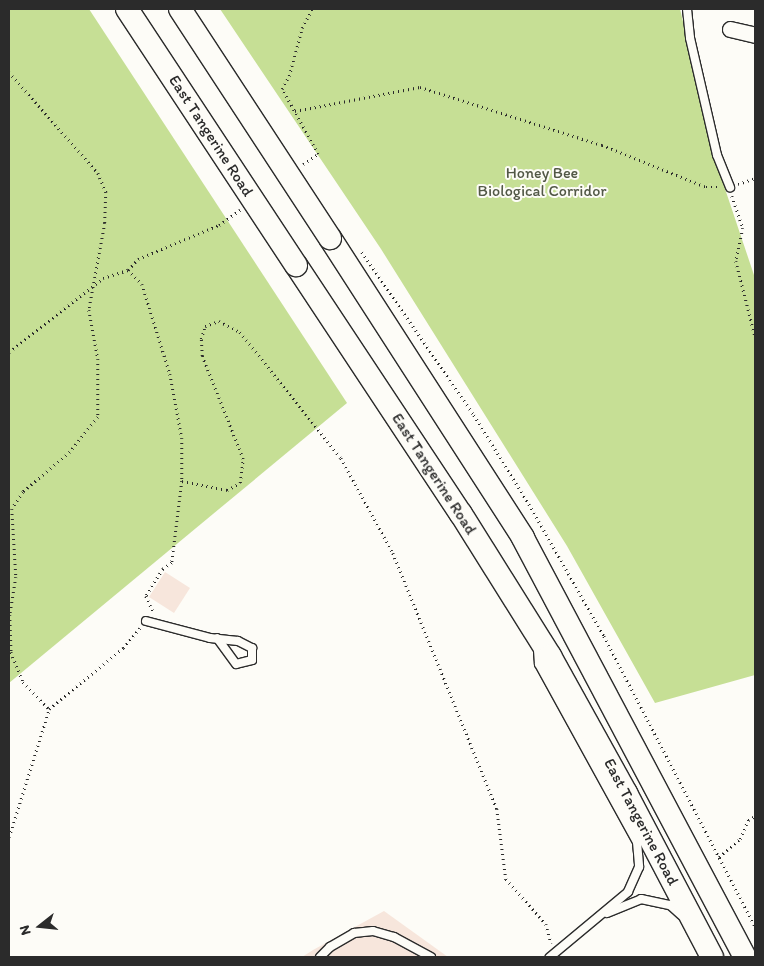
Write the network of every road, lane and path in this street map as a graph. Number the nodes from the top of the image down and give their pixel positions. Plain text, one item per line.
1 (127, 9) edge
2 (180, 9) edge
3 (312, 9) edge
4 (687, 9) edge
5 (730, 29) dead end
6 (755, 35) edge
7 (9, 72) edge
8 (295, 111) junction
9 (295, 170) dead end
10 (755, 178) edge
11 (730, 187) junction
12 (242, 209) dead end
13 (128, 270) junction
14 (93, 286) junction
15 (755, 336) edge
16 (9, 352) edge
17 (182, 481) junction
18 (146, 621) junction
19 (538, 636) junction
20 (217, 638) junction
21 (49, 709) junction
22 (755, 816) edge
23 (9, 836) edge
24 (719, 857) dead end
25 (598, 917) junction
26 (697, 930) junction
27 (552, 956) edge
28 (320, 957) edge
29 (431, 957) edge
30 (712, 957) edge
31 (745, 957) edge

1 - 19 main road, East Tangerine Road, bridge
2 - 31 main road, East Tangerine Road, bridge
3 - 8 path
4 - 11 lane
5 - 6 street
7 - 14 path
8 - 9 path
8 - 11 path
10 - 11 path
11 - 15 path
12 - 13 path
13 - 14 path
13 - 17 path
14 - 16 path
14 - 21 path
17 - 18 path
17 - 27 path
18 - 20 lane
18 - 21 path
19 - 25 lane
19 - 26 main road, East Tangerine Road
20 - 20 lane
21 - 23 path
22 - 24 path
25 - 26 lane
25 - 27 lane
26 - 30 main road, East Tangerine Road
28 - 29 lane

